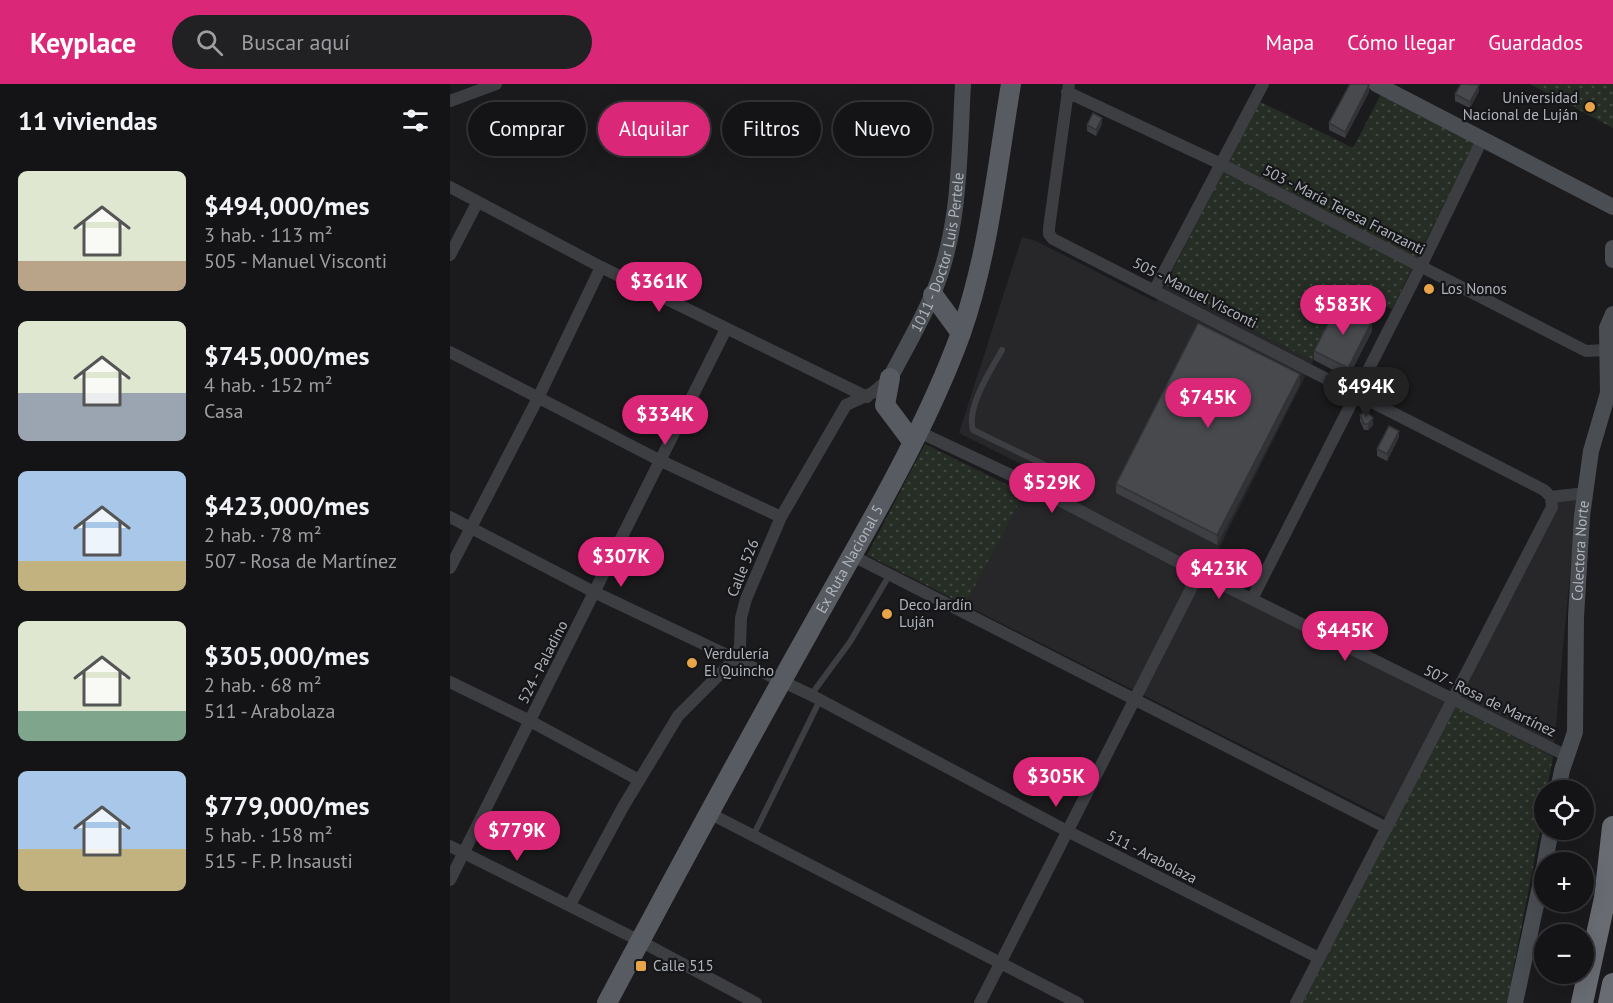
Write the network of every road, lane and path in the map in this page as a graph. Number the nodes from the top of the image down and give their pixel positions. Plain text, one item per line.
1 (496, 84) edge
2 (963, 84) edge
3 (1011, 84) edge
4 (1263, 84) edge
5 (1376, 84) edge
6 (1068, 88) edge
7 (450, 101) edge
8 (1483, 138) junction
9 (1221, 164) junction
10 (450, 187) edge
11 (477, 203) junction
12 (1613, 207) edge
13 (1613, 248) edge
14 (450, 255) edge
15 (1613, 260) edge
16 (1421, 266) junction
17 (601, 267) junction
18 (1155, 289) junction
19 (933, 295) junction
20 (1613, 314) edge
21 (726, 329) junction
22 (961, 333) junction
23 (1002, 350) dead end
24 (1607, 350) junction
25 (450, 352) edge
26 (890, 378) junction
27 (1356, 393) junction
28 (863, 396) junction
29 (538, 398) junction
30 (885, 405) junction
31 (915, 436) junction
32 (659, 460) junction
33 (1041, 491) junction
34 (1585, 493) junction
35 (1551, 497) junction
36 (450, 517) edge
37 (781, 517) junction
38 (470, 528) junction
39 (851, 555) junction
40 (450, 568) edge
41 (1199, 573) junction
42 (890, 574) junction
43 (596, 593) junction
44 (1252, 599) junction
45 (734, 660) junction
46 (782, 680) junction
47 (450, 682) edge
48 (815, 697) junction
49 (1135, 697) junction
50 (1452, 699) junction
51 (530, 721) junction
52 (1567, 756) junction
53 (639, 780) junction
54 (1561, 780) edge
55 (710, 813) junction
56 (1613, 827) edge
57 (1387, 828) junction
58 (1068, 831) junction
59 (752, 837) junction
60 (450, 846) edge
61 (464, 853) junction
62 (450, 880) edge
63 (570, 905) junction
64 (1534, 912) edge
65 (640, 941) junction
66 (1319, 958) junction
67 (1001, 965) junction
68 (1613, 984) edge
69 (607, 1003) edge
70 (756, 1003) edge
71 (980, 1003) edge
72 (1078, 1003) edge
73 (1296, 1003) edge
74 (1515, 1003) edge
75 (1582, 1003) edge
76 (1609, 1003) edge

1 - 7 street
2 - 19 street, 1011 - Doctor Luis Pertele
3 - 22 main road, Ex Ruta Nacional 5
4 - 9 street
5 - 8 street
6 - 9 street, 503 - María Teresa Franzanti
6 - 18 street, 505 - Manuel Visconti
8 - 12 street
8 - 16 street
9 - 16 street, 503 - María Teresa Franzanti
9 - 18 street
10 - 11 street
11 - 14 street
11 - 17 street
13 - 15 street
16 - 24 street, 503 - María Teresa Franzanti
16 - 27 street
17 - 21 street
17 - 29 street
18 - 27 street, 505 - Manuel Visconti
19 - 22 main road
19 - 26 street, 1011 - Doctor Luis Pertele
20 - 24 street, Colectora Norte
21 - 28 street
21 - 32 street, 524 - Paladino
22 - 31 main road, Ex Ruta Nacional 5
23 - 33 lane
24 - 34 street, Colectora Norte
25 - 29 street
26 - 28 street, Calle 526
26 - 30 main road
27 - 35 street, 505 - Manuel Visconti
27 - 44 street
28 - 30 street
28 - 37 street, Calle 526
29 - 32 street
29 - 38 street
30 - 31 main road
31 - 33 street, 507 - Rosa de Martínez
31 - 39 main road, Ex Ruta Nacional 5
32 - 37 street
32 - 43 street, 524 - Paladino
33 - 41 street, 507 - Rosa de Martínez
34 - 35 street
34 - 52 street, Colectora Norte
35 - 50 street
36 - 38 street, 511 - Arabolaza
37 - 45 street, Calle 526
38 - 40 street
38 - 43 street, 511 - Arabolaza
39 - 42 street
39 - 46 main road, Ex Ruta Nacional 5
41 - 44 street, 507 - Rosa de Martínez
41 - 49 street
42 - 48 lane
42 - 49 street
43 - 45 street, 511 - Arabolaza
43 - 51 street, 524 - Paladino
44 - 50 street, 507 - Rosa de Martínez
45 - 46 street, 511 - Arabolaza
45 - 53 street
46 - 48 street, 511 - Arabolaza
46 - 55 main road, Ex Ruta Nacional 5
47 - 51 street
48 - 58 street, 511 - Arabolaza
48 - 59 lane
49 - 57 street
49 - 58 street
50 - 52 street, 507 - Rosa de Martínez
50 - 57 street
51 - 53 street
51 - 61 street, 524 - Paladino
52 - 54 street, Colectora Norte
53 - 63 street
55 - 59 street
55 - 65 main road, Ex Ruta Nacional 5
56 - 75 highway
57 - 66 street
58 - 66 street, 511 - Arabolaza
58 - 67 street
59 - 67 street
60 - 61 street
61 - 62 street, 524 - Paladino
61 - 63 street
63 - 65 street
64 - 74 street
65 - 69 main road, Ex Ruta Nacional 5
65 - 70 street
66 - 73 street
67 - 71 street
67 - 72 street
68 - 76 highway

